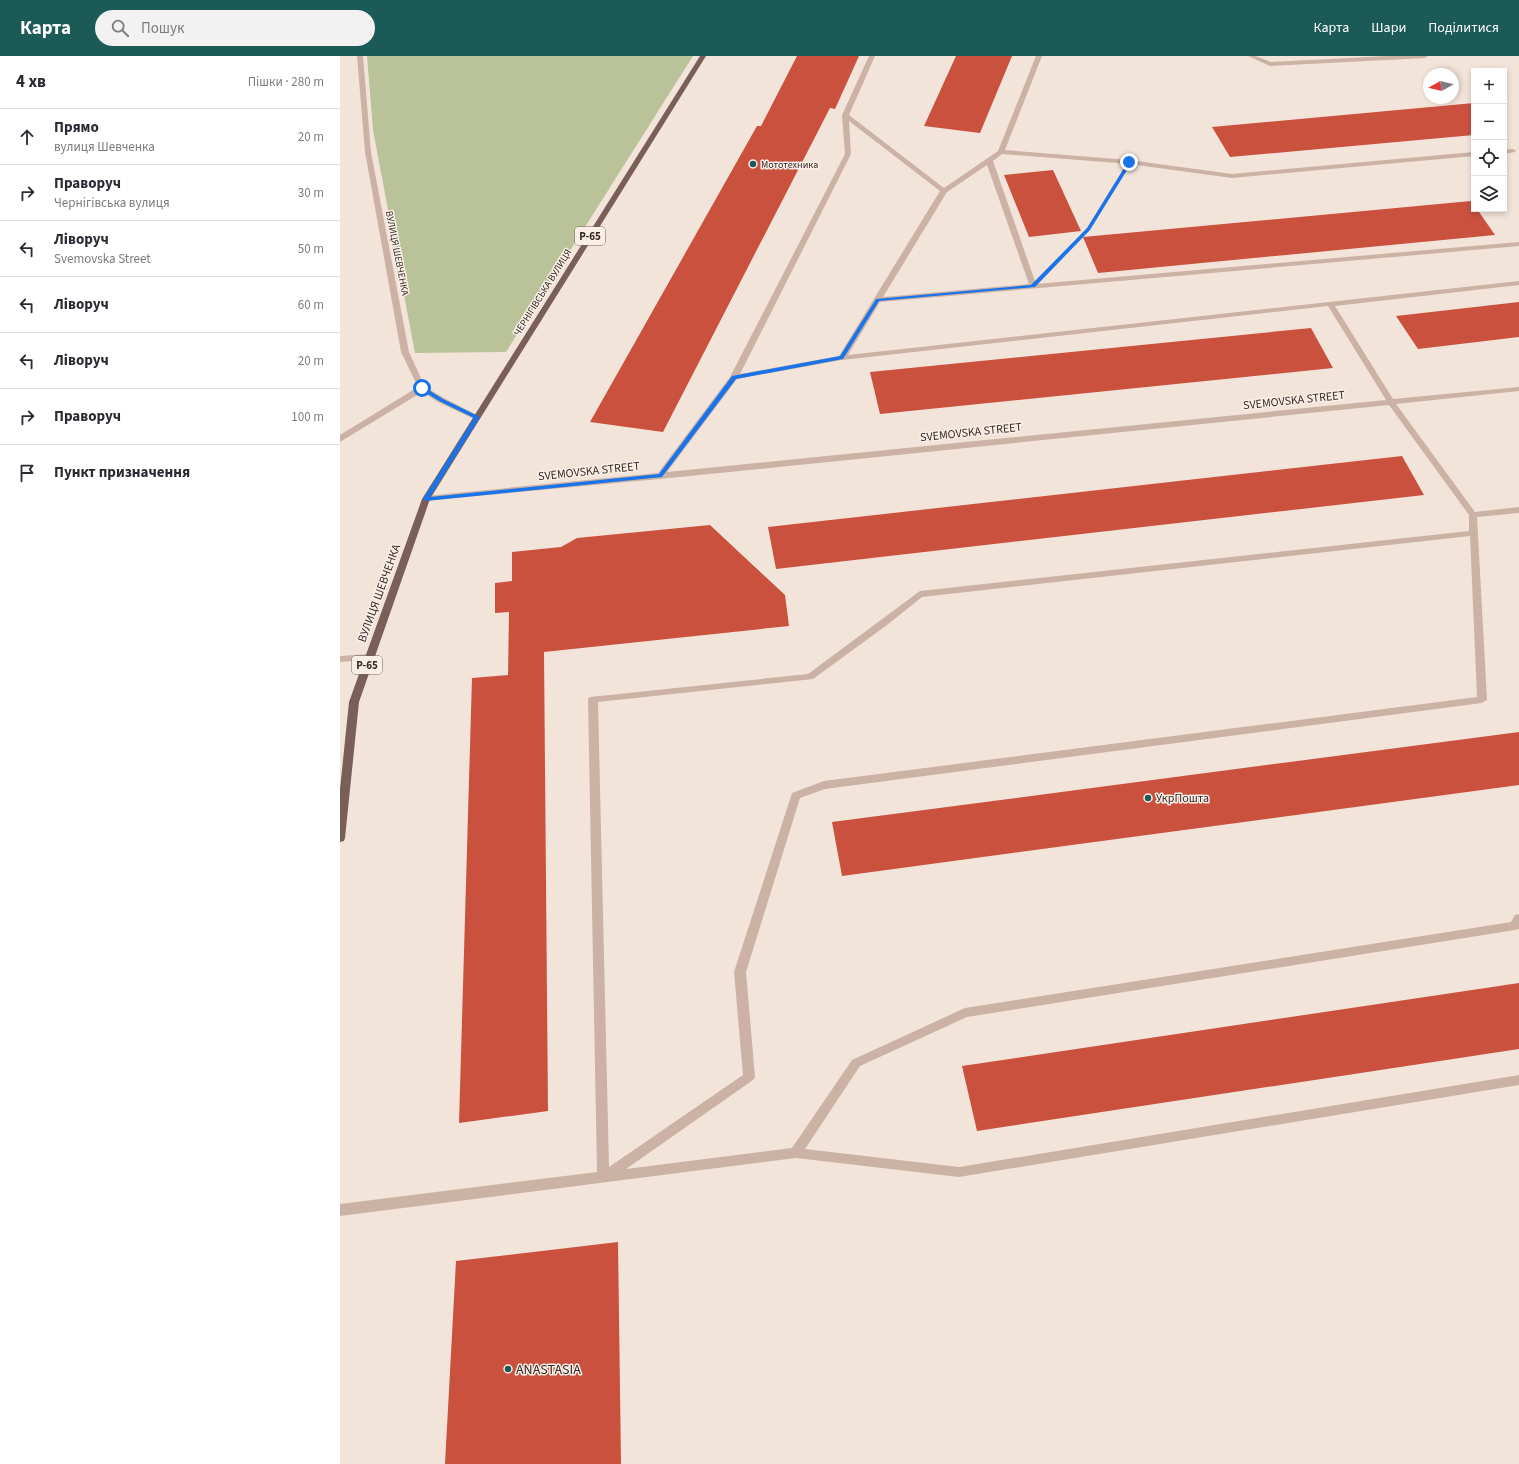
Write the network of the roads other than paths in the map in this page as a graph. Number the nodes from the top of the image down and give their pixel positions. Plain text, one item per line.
1 (360, 56) edge
2 (703, 56) edge
3 (872, 56) edge
4 (1039, 56) edge
5 (1251, 56) edge
6 (1425, 56) edge
7 (845, 115) junction
8 (1513, 151) dead end
9 (1001, 152) junction
10 (1507, 152) edge
11 (1471, 154) edge
12 (989, 160) junction
13 (944, 191) junction
14 (1519, 244) edge
15 (1519, 283) edge
16 (1033, 286) junction
17 (878, 300) junction
18 (1330, 304) junction
19 (842, 358) junction
20 (734, 377) junction
21 (422, 388) junction
22 (1519, 389) edge
23 (1391, 402) junction
24 (478, 417) junction
25 (340, 439) edge
26 (660, 476) junction
27 (426, 499) junction
28 (1519, 510) edge
29 (1473, 515) junction
30 (1474, 533) junction
31 (370, 657) junction
32 (340, 658) edge
33 (340, 838) edge
34 (1519, 918) edge
35 (1519, 1080) edge
36 (796, 1153) junction
37 (603, 1178) junction
38 (340, 1210) edge

1 - 21 street, ВУЛИЦЯ ШЕВЧЕНКА
2 - 24 main road, ЧЕРНІГІВСЬКА ВУЛИЦЯ / Р-65
3 - 7 street
4 - 9 street
5 - 6 street
7 - 13 street
7 - 20 street
8 - 10 street
9 - 11 street
9 - 12 street
12 - 13 street
12 - 16 street
13 - 17 street
14 - 16 street
15 - 18 street
16 - 17 street
17 - 19 street
18 - 19 street
18 - 23 street
19 - 20 street
20 - 26 street
21 - 24 street
21 - 25 street
22 - 23 street, SVEMOVSKA STREET
23 - 26 street, SVEMOVSKA STREET
23 - 29 street
24 - 27 main road, ЧЕРНІГІВСЬКА ВУЛИЦЯ / Р-65
26 - 27 street, SVEMOVSKA STREET
27 - 31 main road, ВУЛИЦЯ ШЕВЧЕНКА / Р-65
28 - 29 street
29 - 30 street
30 - 37 street
30 - 37 street
31 - 32 street
31 - 33 main road, ВУЛИЦЯ ШЕВЧЕНКА / Р-65
34 - 36 street
35 - 36 street
36 - 37 street
37 - 38 street

